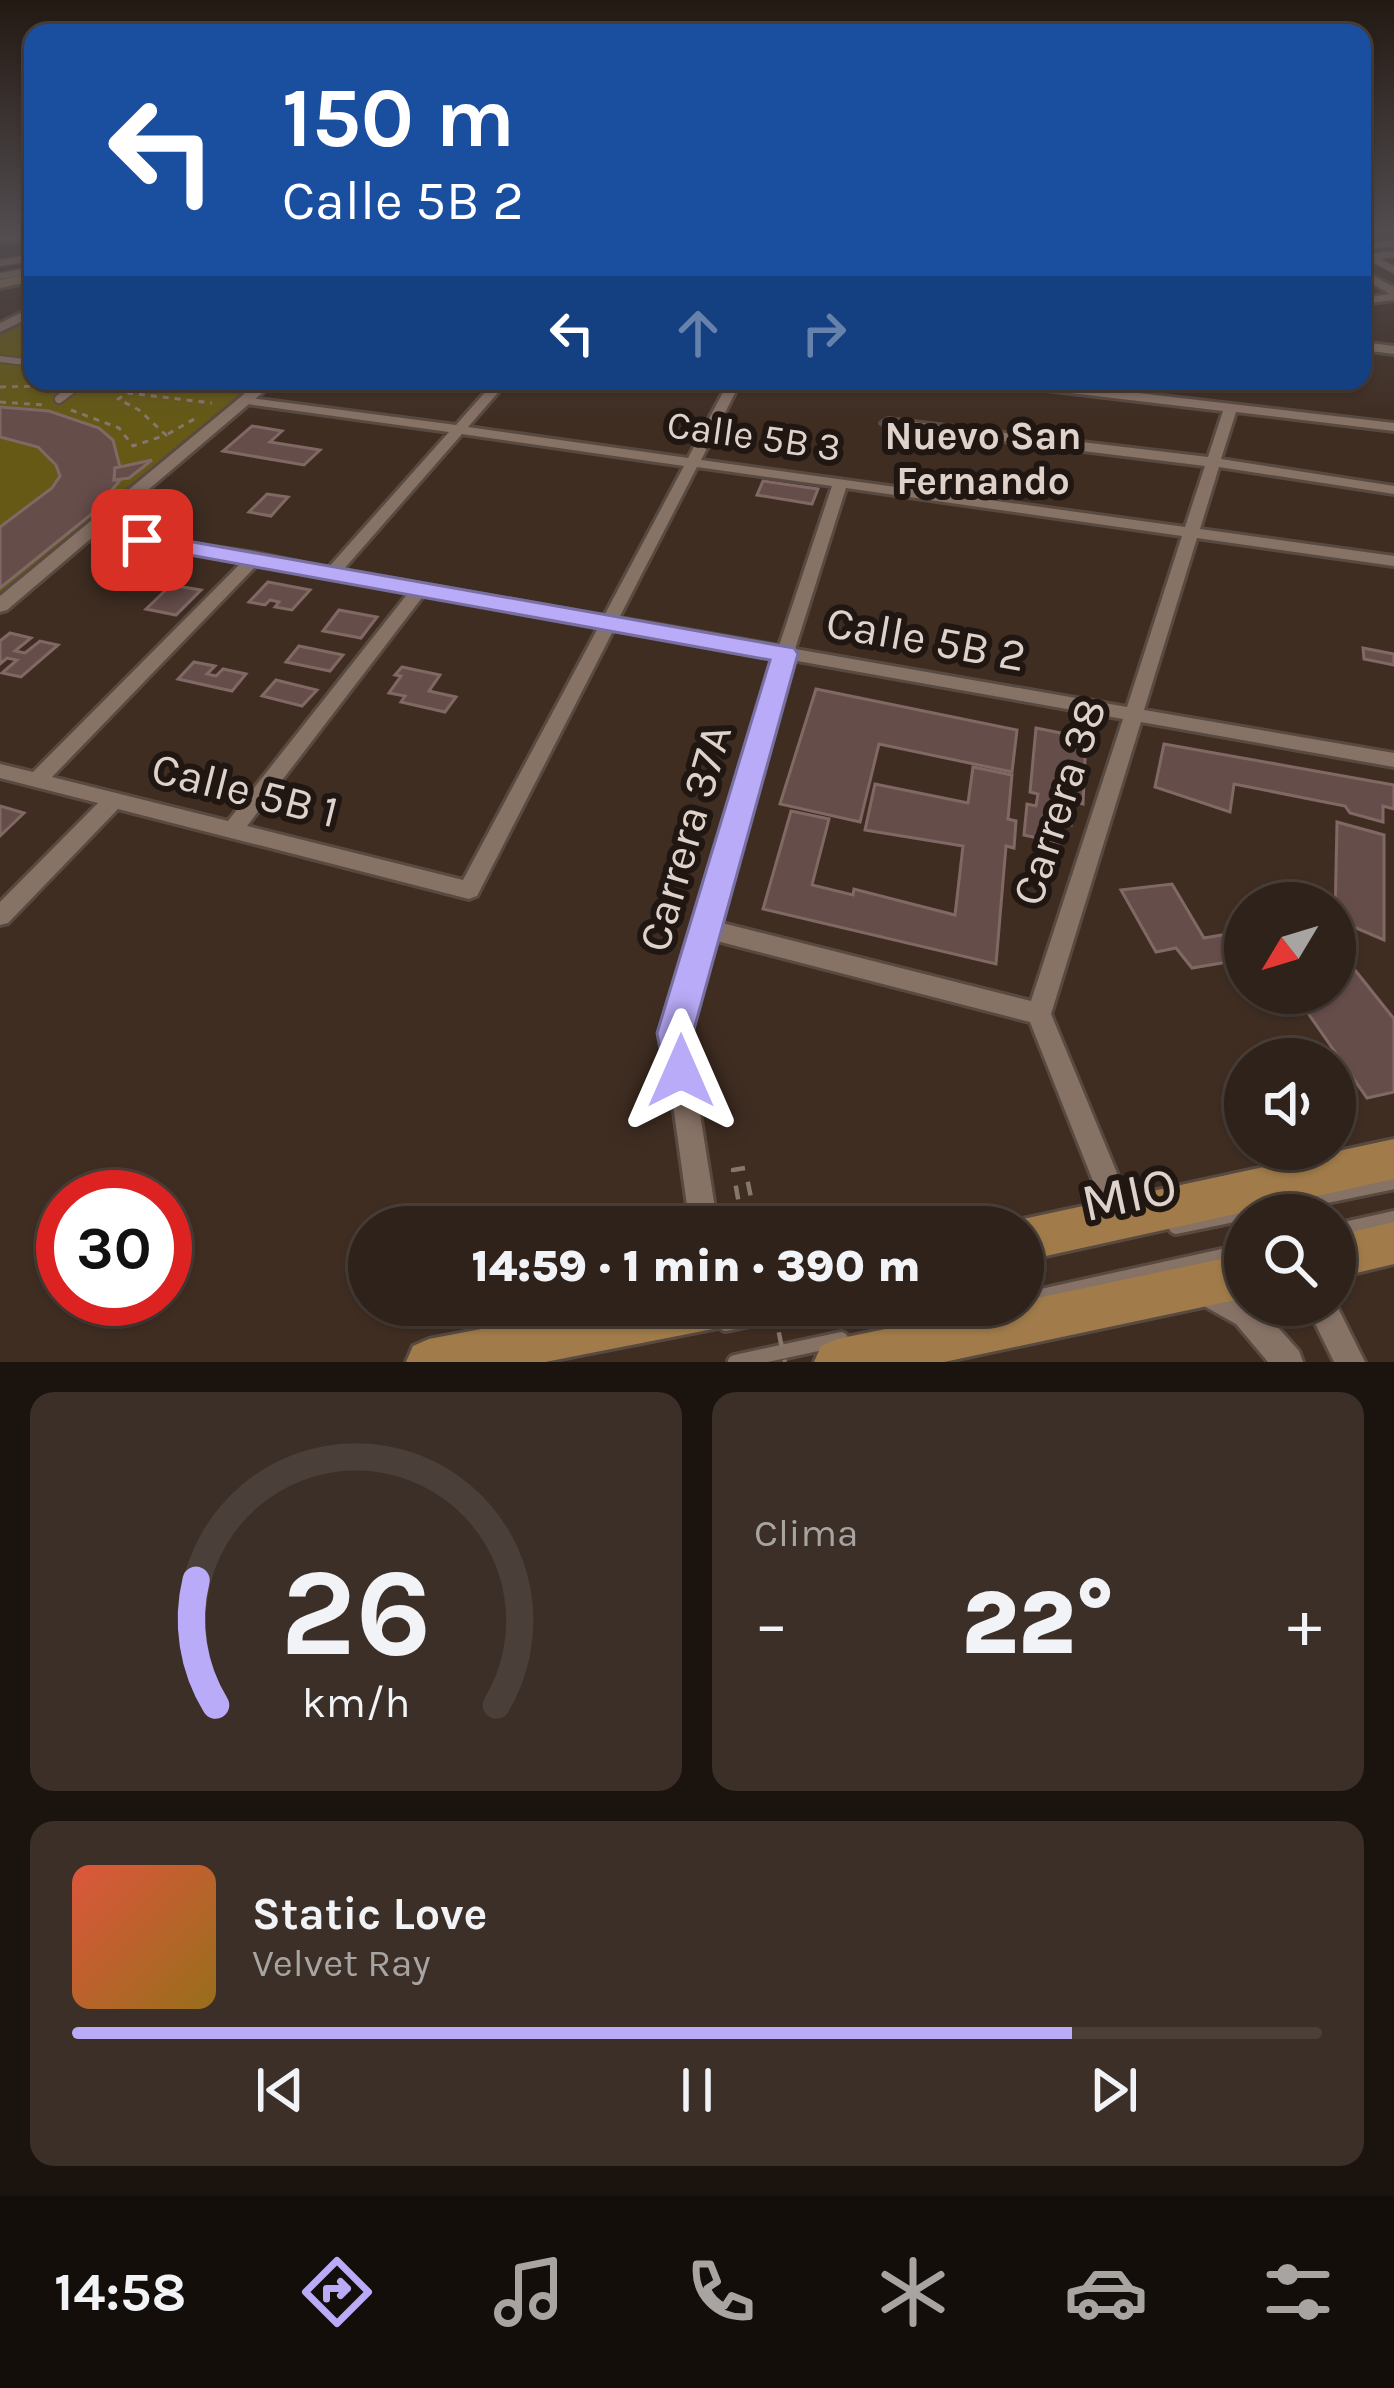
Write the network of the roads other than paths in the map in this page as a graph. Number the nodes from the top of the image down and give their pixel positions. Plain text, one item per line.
1 (71, 390) edge
2 (494, 390) edge
3 (731, 390) edge
4 (1079, 390) edge
5 (1170, 390) edge
6 (258, 391) edge
7 (59, 399) dead end
8 (1171, 401) junction
9 (1231, 406) junction
10 (888, 423) dead end
11 (1394, 427) edge
12 (458, 430) junction
13 (692, 459) junction
14 (1211, 462) junction
15 (841, 482) junction
16 (1394, 490) edge
17 (1190, 530) junction
18 (92, 531) junction
19 (255, 558) junction
20 (1394, 561) edge
21 (333, 572) junction
22 (421, 588) junction
23 (0, 606) edge
24 (608, 621) junction
25 (785, 654) junction
26 (1135, 713) junction
27 (1394, 760) edge
28 (0, 771) edge
29 (37, 781) junction
30 (114, 800) junction
31 (232, 830) junction
32 (0, 916) edge
33 (705, 928) junction
34 (1039, 1014) junction
35 (1394, 1159) edge
36 (1394, 1182) edge
37 (701, 1206) edge
38 (1394, 1218) edge
39 (1142, 1224) junction
40 (1356, 1226) edge
41 (1044, 1237) edge
42 (1394, 1243) edge
43 (1356, 1252) edge
44 (1224, 1256) edge
45 (1224, 1280) edge
46 (1195, 1286) junction
47 (1044, 1295) edge
48 (634, 1326) edge
49 (1332, 1326) edge
50 (852, 1348) edge
51 (429, 1362) edge
52 (735, 1362) edge
53 (1288, 1362) edge
54 (1350, 1362) edge

1 - 7 lane
2 - 12 street
3 - 13 street
4 - 8 street
5 - 8 street
6 - 12 street, Calle 5B 3
6 - 18 street
8 - 9 street
9 - 11 street
9 - 14 street, Carrera 38
10 - 14 street
12 - 13 street, Calle 5B 3
12 - 21 street
13 - 15 street, Calle 5B 3
13 - 24 street
14 - 16 street
14 - 17 street, Carrera 38
15 - 17 street, Calle 5B 3
15 - 25 street, Carrera 37A
17 - 20 street, Calle 5B 3
17 - 26 street, Carrera 38
18 - 19 street, Calle 5B 2
18 - 23 street
19 - 21 street, Calle 5B 2
19 - 29 street
21 - 22 street, Calle 5B 2
22 - 24 street, Calle 5B 2
22 - 31 street
24 - 25 street, Calle 5B 2
24 - 31 street, Calle 5B 1
25 - 26 street, Calle 5B 2
25 - 33 street, Carrera 37A
26 - 27 street, Calle 5B 2
26 - 34 street, Carrera 38
28 - 29 street, Calle 5B 1
29 - 30 street, Calle 5B 1
30 - 31 street, Calle 5B 1
30 - 32 street
33 - 34 street
33 - 37 street, Carrera 37A
34 - 39 street
35 - 39 main road
36 - 39 lane, MIO
38 - 40 lane
39 - 41 main road
42 - 43 main road
44 - 47 lane, MIO
45 - 46 main road
46 - 50 main road
46 - 53 street
48 - 51 main road
49 - 54 street
50 - 52 lane

